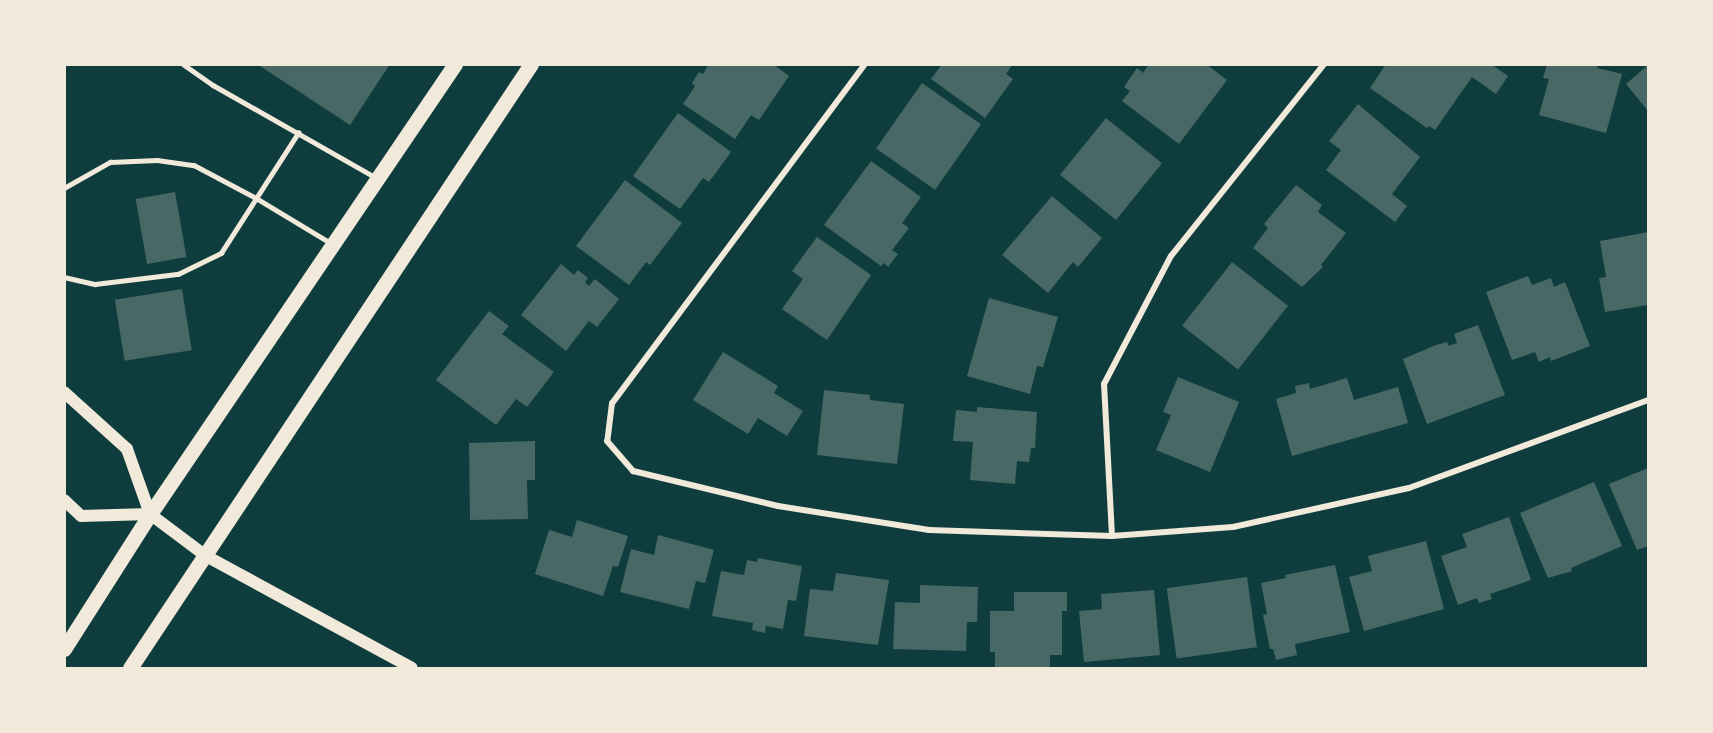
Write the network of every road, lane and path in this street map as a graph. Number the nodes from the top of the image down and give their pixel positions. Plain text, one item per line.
1 (183, 64) edge
2 (455, 64) edge
3 (531, 64) edge
4 (865, 64) edge
5 (1324, 64) edge
6 (298, 133) junction
7 (378, 178) junction
8 (64, 188) edge
9 (256, 198) junction
10 (333, 244) junction
11 (64, 277) edge
12 (64, 392) edge
13 (1648, 400) edge
14 (64, 500) edge
15 (150, 514) junction
16 (1112, 536) junction
17 (206, 556) junction
18 (64, 649) edge
19 (130, 669) edge
20 (412, 669) edge

1 - 6 lane
2 - 7 main road
3 - 17 main road
4 - 16 street
5 - 16 street
6 - 7 lane
6 - 9 lane
7 - 10 main road
8 - 9 lane
9 - 10 lane
9 - 11 lane
10 - 15 main road
12 - 15 main road
13 - 16 street
14 - 15 main road
15 - 17 main road
15 - 18 main road
17 - 19 main road
17 - 20 main road

